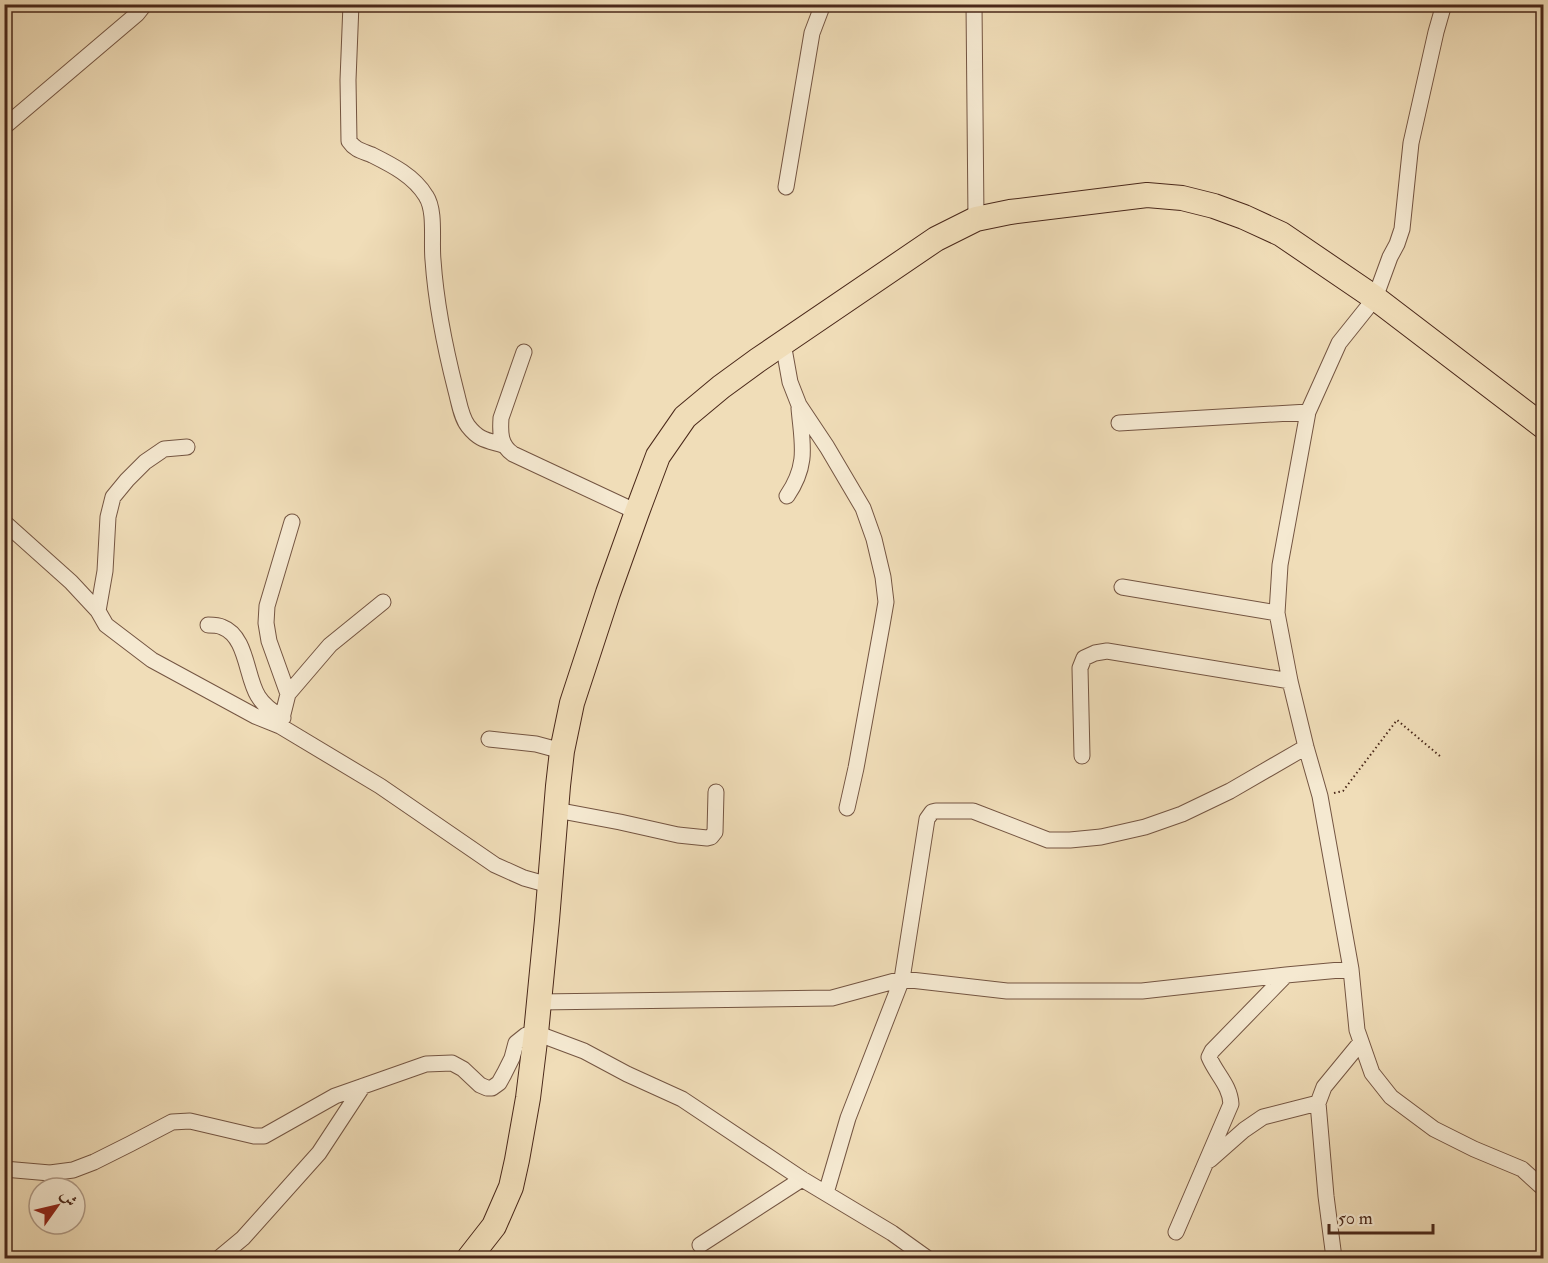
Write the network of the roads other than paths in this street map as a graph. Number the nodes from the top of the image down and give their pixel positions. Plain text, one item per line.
1 (145, 4) edge
2 (351, 4) edge
3 (823, 4) edge
4 (974, 4) edge
5 (1444, 4) edge
6 (4, 127) edge
7 (786, 186) dead end
8 (976, 219) junction
9 (1375, 298) junction
10 (783, 344) junction
11 (524, 352) dead end
12 (799, 405) junction
13 (1308, 412) junction
14 (1119, 423) dead end
15 (1544, 426) edge
16 (503, 445) junction
17 (187, 447) dead end
18 (787, 496) dead end
19 (637, 512) junction
20 (4, 522) edge
21 (292, 522) dead end
22 (1122, 587) dead end
23 (383, 602) dead end
24 (98, 611) junction
25 (1277, 613) junction
26 (208, 625) dead end
27 (1290, 681) junction
28 (288, 694) junction
29 (282, 722) junction
30 (489, 739) dead end
31 (1306, 747) junction
32 (562, 751) junction
33 (1082, 756) dead end
34 (716, 792) dead end
35 (847, 808) dead end
36 (556, 810) junction
37 (549, 885) junction
38 (1351, 969) junction
39 (1286, 975) junction
40 (902, 980) junction
41 (538, 1002) junction
42 (536, 1033) junction
43 (1361, 1042) junction
44 (363, 1086) junction
45 (1318, 1102) junction
46 (1207, 1163) junction
47 (4, 1169) edge
48 (802, 1179) junction
49 (1544, 1189) edge
50 (826, 1193) junction
51 (1176, 1232) dead end
52 (700, 1245) dead end
53 (219, 1258) edge
54 (469, 1258) edge
55 (927, 1258) edge
56 (1334, 1258) edge

1 - 6 street
2 - 16 street
3 - 7 street
4 - 8 street
5 - 9 street
8 - 9 main road
8 - 10 main road
9 - 13 street
9 - 15 main road
10 - 12 street
10 - 19 main road
11 - 16 street
12 - 18 street
12 - 35 street
13 - 14 street
13 - 25 street
16 - 19 street
17 - 24 street
19 - 32 main road
20 - 24 street
21 - 28 street
22 - 25 street
23 - 28 street
24 - 29 street
25 - 27 street
26 - 29 street
27 - 31 street
27 - 33 street
28 - 29 street
29 - 37 street
30 - 32 street
31 - 38 street
31 - 40 street
32 - 36 main road
34 - 36 street
36 - 37 main road
37 - 41 main road
38 - 39 street
38 - 43 street
39 - 40 street
39 - 46 street
40 - 41 street
40 - 50 street
41 - 42 main road
42 - 44 street
42 - 48 street
42 - 54 main road
43 - 45 street
43 - 49 street
44 - 47 street
44 - 53 street
45 - 46 street
45 - 56 street
46 - 51 street
48 - 50 street
48 - 52 street
50 - 55 street

